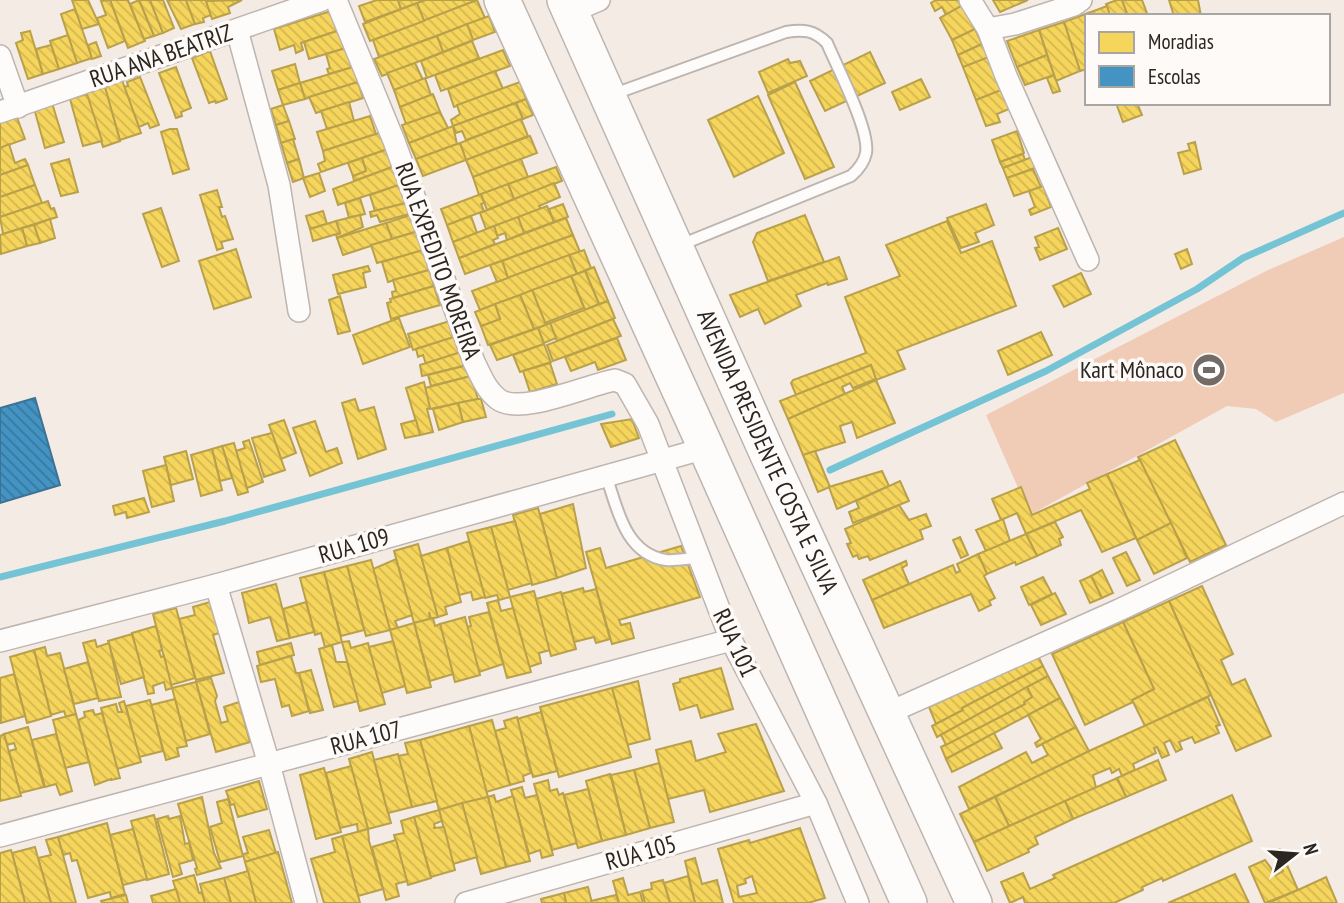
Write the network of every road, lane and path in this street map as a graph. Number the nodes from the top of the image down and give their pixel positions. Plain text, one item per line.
1 (322, 0) edge
2 (336, 0) edge
3 (502, 0) edge
4 (970, 0) edge
5 (1082, 0) edge
6 (579, 11) edge
7 (988, 29) junction
8 (237, 30) junction
9 (528, 54) junction
10 (0, 56) edge
11 (608, 96) junction
12 (9, 109) edge
13 (676, 247) junction
14 (1087, 260) dead end
15 (691, 282) junction
16 (643, 310) junction
17 (299, 311) dead end
18 (620, 380) joint
19 (706, 448) junction
20 (662, 460) junction
21 (606, 475) junction
22 (1344, 503) edge
23 (699, 558) junction
24 (216, 585) junction
25 (731, 640) junction
26 (0, 641) edge
27 (888, 713) junction
28 (909, 758) junction
29 (269, 764) junction
30 (853, 777) junction
31 (816, 803) junction
32 (0, 836) edge
33 (306, 903) edge
34 (466, 903) edge
35 (858, 903) edge
36 (908, 903) edge
37 (974, 903) edge

1 - 8 street, RUA ANA BEATRIZ
2 - 18 street, RUA EXPEDITO MOREIRA
3 - 9 main road
4 - 7 street
5 - 7 street
6 - 9 main road
6 - 11 main road, AVENIDA PRESIDENTE COSTA E SILVA
7 - 14 street
8 - 12 street, RUA ANA BEATRIZ
8 - 17 street
9 - 16 main road
10 - 12 street
11 - 13 main road, AVENIDA PRESIDENTE COSTA E SILVA
11 - 13 lane
13 - 15 main road, AVENIDA PRESIDENTE COSTA E SILVA
15 - 16 main road
15 - 27 main road, AVENIDA PRESIDENTE COSTA E SILVA
16 - 19 main road
18 - 20 street, RUA 101
19 - 20 street, RUA 109
19 - 30 main road
20 - 21 street, RUA 109
20 - 23 street, RUA 101
21 - 23 lane
21 - 24 street, RUA 109
22 - 27 street
23 - 25 street, RUA 101
24 - 26 street, RUA 109
24 - 29 street
25 - 29 street, RUA 107
25 - 31 street, RUA 101
27 - 28 main road, AVENIDA PRESIDENTE COSTA E SILVA
28 - 30 main road
28 - 37 main road, AVENIDA PRESIDENTE COSTA E SILVA
29 - 32 street, RUA 107
29 - 33 street
30 - 36 main road
31 - 34 street, RUA 105
31 - 35 street, RUA 101

